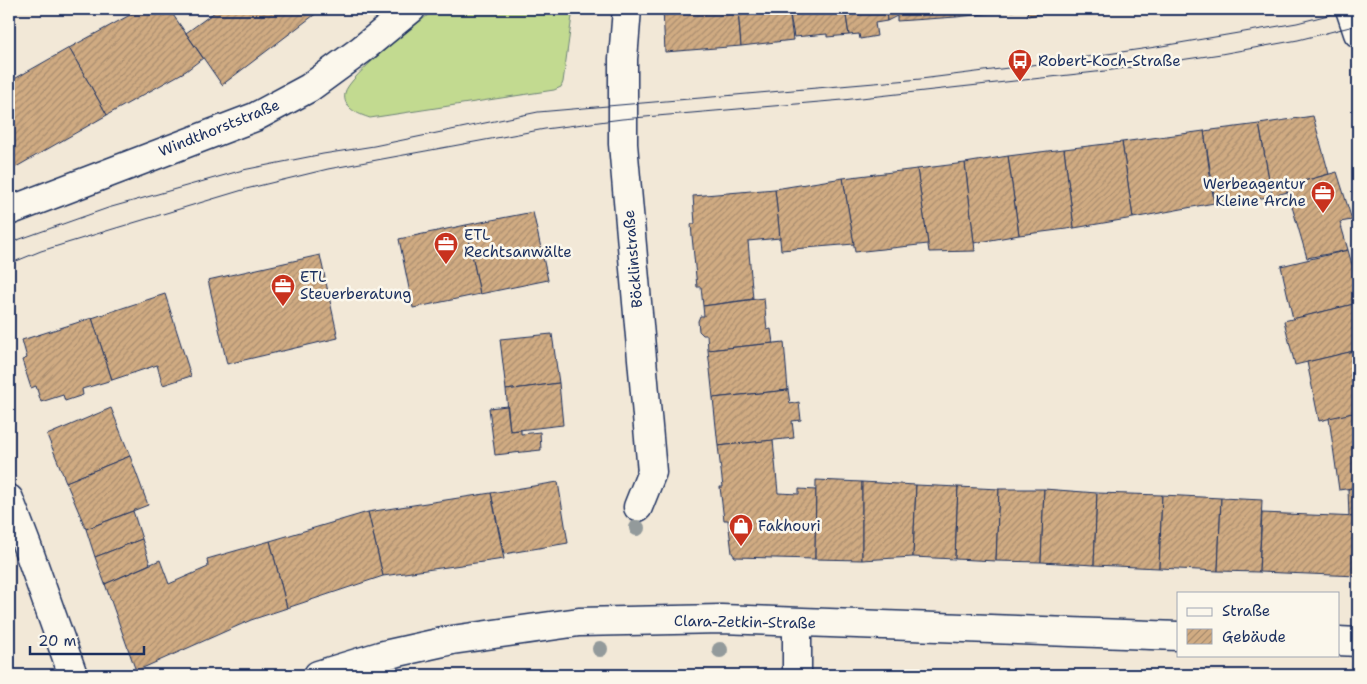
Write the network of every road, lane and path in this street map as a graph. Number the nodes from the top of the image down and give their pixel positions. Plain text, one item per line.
1 (627, 9) edge
2 (1350, 9) edge
3 (410, 10) edge
4 (1358, 33) edge
5 (9, 211) edge
6 (9, 499) edge
7 (638, 507) dead end
8 (797, 623) junction
9 (1177, 636) edge
10 (1340, 641) edge
11 (1358, 642) edge
12 (73, 675) edge
13 (318, 675) edge
14 (797, 675) edge

1 - 7 street, Böcklinstraße
2 - 4 street
3 - 5 street, Windthorststraße
6 - 12 street
8 - 9 street, Clara-Zetkin-Straße
8 - 13 street, Clara-Zetkin-Straße
8 - 14 street
10 - 11 street

